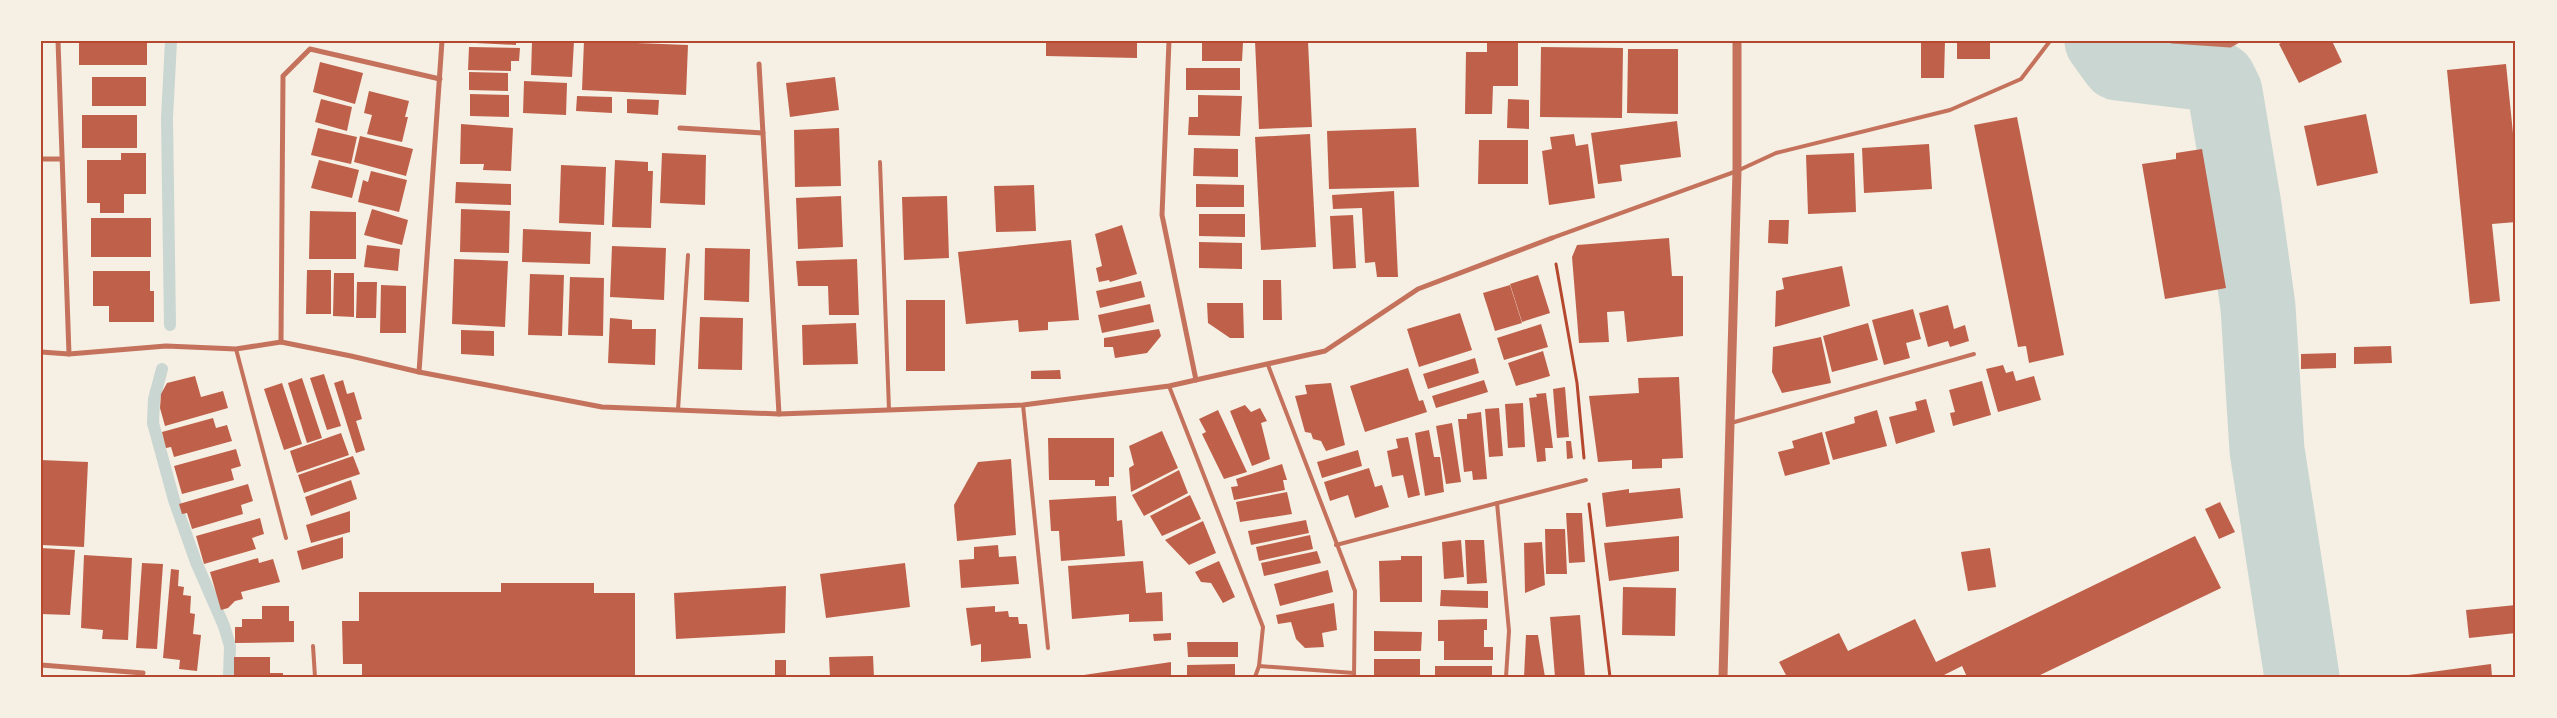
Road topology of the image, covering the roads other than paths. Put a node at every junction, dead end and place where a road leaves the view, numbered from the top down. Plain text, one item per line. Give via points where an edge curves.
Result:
1 (58, 41) edge
2 (442, 41) edge
3 (1169, 41) edge
4 (1737, 41) edge
5 (2050, 41) edge
6 (2172, 41) edge
7 (2237, 41) edge
8 (2200, 42) edge
9 (759, 64) dead end
10 (440, 79) junction
11 (680, 128) dead end
12 (763, 133) junction
13 (41, 159) edge
14 (61, 159) junction
15 (880, 162) dead end
16 (1737, 171) junction
17 (1552, 238) joint
18 (688, 254) dead end
19 (281, 342) junction
20 (236, 349) junction
21 (41, 352) edge
22 (69, 354) junction
23 (1974, 354) dead end
24 (1268, 365) junction
25 (419, 372) junction
26 (1196, 380) junction
27 (1168, 386) junction
28 (1023, 405) junction
29 (678, 410) junction
30 (889, 410) junction
31 (779, 414) junction
32 (1730, 424) junction
33 (1586, 480) road end
34 (1497, 503) junction
35 (286, 538) dead end
36 (1336, 545) junction
37 (313, 646) dead end
38 (1048, 648) dead end
39 (41, 665) edge
40 (1259, 666) junction
41 (143, 673) dead end
42 (1354, 675) edge
43 (314, 677) edge
44 (1255, 677) edge
45 (1506, 677) edge
46 (1723, 677) edge

1 - 14 street
2 - 10 street
3 - 26 street via 1162,215
4 - 16 street
5 - 16 lane via 2020,79 1950,110 1776,153
6 - 8 street
7 - 8 street via 2230,45
9 - 12 street
10 - 19 street via 310,49 283,76
10 - 25 street
11 - 12 street
12 - 31 street
13 - 14 street
14 - 22 street
15 - 30 lane
16 - 17 lane
16 - 32 street
17 - 24 street via 1418,289 1325,351
18 - 29 lane
19 - 20 street
19 - 25 street
20 - 22 street via 166,346
20 - 35 lane
21 - 22 street
23 - 32 lane
24 - 26 street
24 - 36 lane
25 - 29 street via 602,407
26 - 27 street
27 - 28 street
27 - 40 lane via 1263,627
28 - 30 street
28 - 38 lane
29 - 31 street
30 - 31 street
32 - 46 street
33 - 34 lane
34 - 36 lane
34 - 45 lane via 1509,631
36 - 42 lane via 1355,591
37 - 43 lane
39 - 41 street
40 - 42 lane
40 - 44 lane

